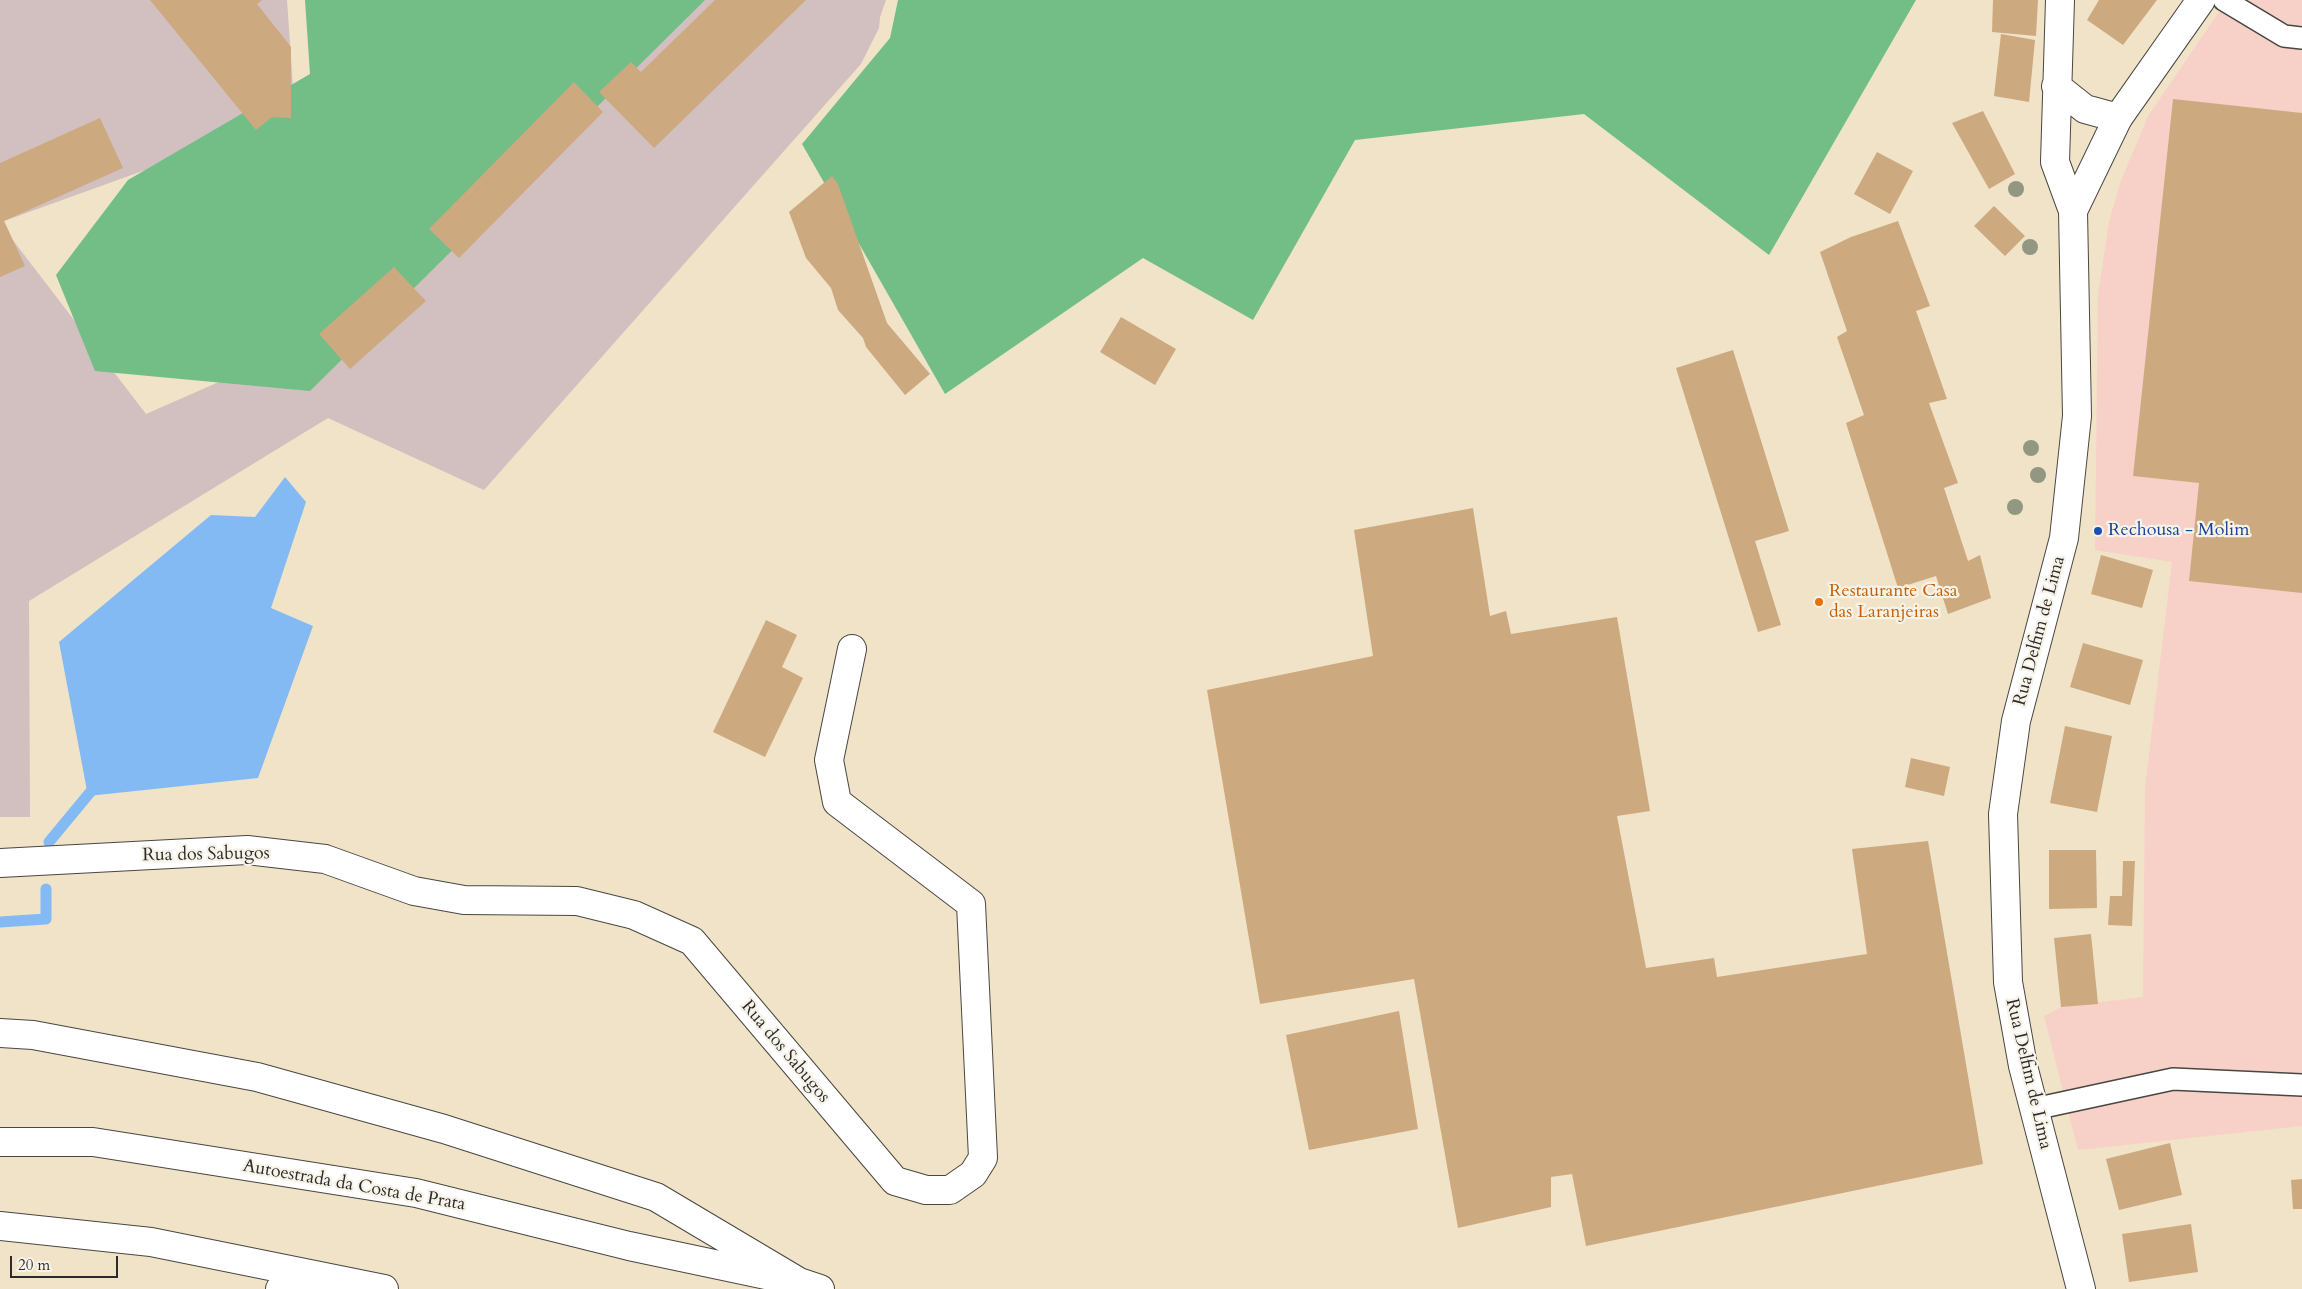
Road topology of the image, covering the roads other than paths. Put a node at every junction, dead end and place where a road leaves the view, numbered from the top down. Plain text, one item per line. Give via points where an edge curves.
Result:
1 (2060, 0) edge
2 (2201, 0) edge
3 (2224, 0) edge
4 (2302, 38) edge
5 (2056, 86) junction
6 (2118, 118) junction
7 (2073, 211) junction
8 (852, 649) dead end
9 (0, 863) edge
10 (0, 1033) edge
11 (2302, 1085) edge
12 (2034, 1109) junction
13 (0, 1142) edge
14 (0, 1226) edge
15 (336, 1278) junction
16 (810, 1285) edge
17 (280, 1289) edge
18 (384, 1289) edge
19 (2081, 1289) edge

1 - 5 main road
2 - 6 main road, Rua Delfim de Lima
3 - 4 lane via 2284,36
5 - 6 main road via 2085,109
5 - 7 main road via 2055,162
6 - 7 main road, Rua Delfim de Lima
7 - 12 main road, Rua Delfim de Lima via 2076,416 2064,538 2016,721 2003,814 2008,982 2022,1066
8 - 9 main road, Rua dos Sabugos via 829,760 837,802 971,904 983,1158 973,1174 950,1190 926,1190 895,1181 692,941 634,915 577,901 464,900 414,891 325,859 247,850
10 - 16 main road via 33,1035 257,1077 444,1129 656,1198
11 - 12 lane via 2172,1079
12 - 19 main road, Rua Delfim de Lima
13 - 16 main road, Autoestrada da Costa de Prata via 93,1142 416,1193 629,1246
14 - 15 main road via 151,1242
15 - 17 main road
15 - 18 main road

